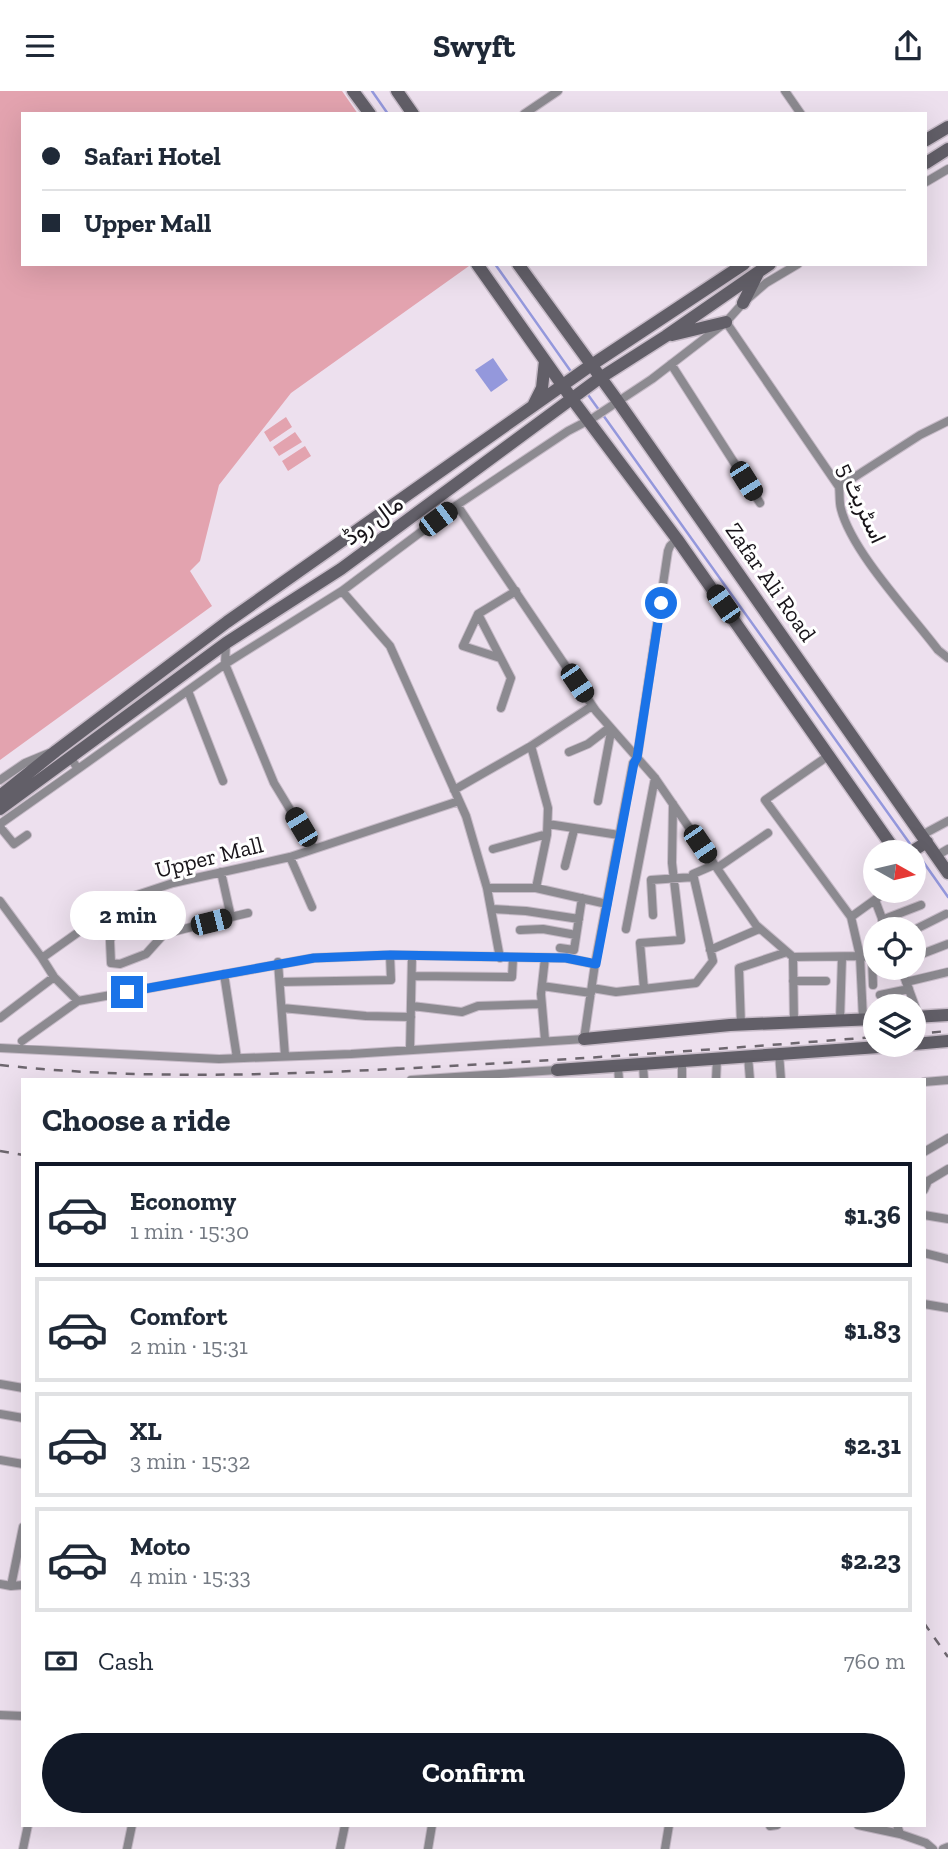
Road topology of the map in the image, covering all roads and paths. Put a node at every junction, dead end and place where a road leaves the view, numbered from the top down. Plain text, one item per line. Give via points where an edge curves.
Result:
1 (353, 91) edge
2 (397, 91) edge
3 (558, 91) edge
4 (785, 91) edge
5 (369, 112) edge
6 (412, 112) edge
7 (527, 112) edge
8 (800, 112) edge
9 (948, 127) edge
10 (927, 139) edge
11 (948, 149) edge
12 (927, 162) edge
13 (948, 169) edge
14 (927, 181) edge
15 (478, 266) edge
16 (519, 266) edge
17 (741, 266) edge
18 (767, 266) edge
19 (795, 266) edge
20 (758, 272) junction
21 (743, 303) junction
22 (726, 322) junction
23 (666, 336) junction
24 (580, 349) junction
25 (610, 353) junction
26 (545, 361) junction
27 (671, 364) junction
28 (589, 367) junction
29 (599, 379) junction
30 (566, 384) junction
31 (575, 396) junction
32 (615, 402) junction
33 (532, 407) junction
34 (591, 419) junction
35 (948, 421) edge
36 (508, 448) junction
37 (520, 463) junction
38 (839, 487) junction
39 (760, 503) dead end
40 (457, 505) junction
41 (677, 539) junction
42 (342, 591) junction
43 (516, 591) junction
44 (478, 614) junction
45 (226, 643) junction
46 (208, 656) junction
47 (500, 658) junction
48 (948, 659) edge
49 (225, 664) junction
50 (188, 691) junction
51 (592, 706) junction
52 (501, 708) dead end
53 (611, 730) junction
54 (531, 746) junction
55 (56, 751) junction
56 (569, 752) dead end
57 (70, 757) junction
58 (828, 757) junction
59 (637, 758) junction
60 (78, 769) junction
61 (655, 778) junction
62 (0, 780) edge
63 (223, 781) dead end
64 (454, 790) junction
65 (459, 801) junction
66 (598, 801) dead end
67 (1, 804) edge
68 (673, 804) junction
69 (948, 821) edge
70 (548, 824) junction
71 (1, 830) edge
72 (574, 830) junction
73 (768, 833) dead end
74 (547, 834) junction
75 (27, 835) dead end
76 (619, 835) junction
77 (887, 840) edge
78 (917, 840) edge
79 (925, 840) edge
80 (314, 849) junction
81 (493, 849) dead end
82 (942, 853) edge
83 (290, 857) junction
84 (565, 866) dead end
85 (715, 866) junction
86 (221, 872) junction
87 (948, 873) edge
88 (694, 877) junction
89 (675, 878) junction
90 (487, 888) junction
91 (536, 888) junction
92 (582, 898) junction
93 (124, 899) junction
94 (0, 901) edge
95 (870, 903) edge
96 (607, 904) junction
97 (922, 905) dead end
98 (312, 907) dead end
99 (492, 909) junction
100 (248, 913) dead end
101 (946, 914) dead end
102 (653, 915) dead end
103 (231, 917) junction
104 (850, 917) junction
105 (890, 917) edge
106 (579, 919) junction
107 (926, 924) edge
108 (626, 929) dead end
109 (759, 929) junction
110 (520, 930) dead end
111 (576, 935) junction
112 (948, 944) edge
113 (560, 948) dead end
114 (710, 950) junction
115 (926, 952) edge
116 (790, 954) junction
117 (390, 955) junction
118 (412, 956) junction
119 (860, 956) junction
120 (863, 956) edge
121 (842, 957) junction
122 (42, 958) junction
123 (500, 958) junction
124 (545, 958) junction
125 (513, 959) junction
126 (278, 962) junction
127 (596, 964) junction
128 (948, 972) edge
129 (224, 974) junction
130 (412, 976) junction
131 (54, 977) junction
132 (873, 980) edge
133 (906, 980) edge
134 (793, 981) junction
135 (826, 981) dead end
136 (280, 982) junction
137 (873, 985) dead end
138 (542, 986) junction
139 (908, 986) junction
140 (644, 989) junction
141 (591, 991) junction
142 (865, 994) edge
143 (883, 994) edge
144 (910, 994) edge
145 (78, 1001) junction
146 (541, 1004) junction
147 (412, 1006) junction
148 (282, 1008) junction
149 (948, 1016) edge
150 (0, 1017) edge
151 (411, 1017) junction
152 (926, 1017) edge
153 (863, 1019) edge
154 (840, 1020) junction
155 (794, 1023) junction
156 (741, 1025) junction
157 (584, 1039) junction
158 (545, 1040) junction
159 (22, 1041) dead end
160 (948, 1041) edge
161 (926, 1043) edge
162 (0, 1048) edge
163 (863, 1048) edge
164 (410, 1050) junction
165 (779, 1053) junction
166 (285, 1056) junction
167 (748, 1056) junction
168 (237, 1058) junction
169 (717, 1059) junction
170 (682, 1062) junction
171 (643, 1065) junction
172 (563, 1073) edge
173 (583, 1073) edge
174 (619, 1073) edge
175 (454, 1078) edge
176 (644, 1078) edge
177 (682, 1078) edge
178 (716, 1078) edge
179 (750, 1078) edge
180 (780, 1078) edge
181 (948, 1080) edge
182 (926, 1082) edge
183 (948, 1138) edge
184 (926, 1151) edge
185 (948, 1169) edge
186 (926, 1186) edge
187 (926, 1215) edge
188 (948, 1219) edge
189 (926, 1254) edge
190 (948, 1259) edge
191 (926, 1304) edge
192 (948, 1308) edge
193 (0, 1384) edge
194 (21, 1386) edge
195 (0, 1414) edge
196 (21, 1418) edge
197 (0, 1460) edge
198 (21, 1464) edge
199 (21, 1537) edge
200 (0, 1584) edge
201 (21, 1585) edge
202 (11, 1586) junction
203 (0, 1715) edge
204 (21, 1716) edge
205 (28, 1827) edge
206 (132, 1827) edge
207 (345, 1827) edge
208 (432, 1827) edge
209 (669, 1827) edge
210 (874, 1827) edge
211 (898, 1830) edge
212 (948, 1847) edge
213 (23, 1849) edge
214 (127, 1849) edge
215 (340, 1849) edge
216 (428, 1849) edge
217 (665, 1849) edge
218 (933, 1849) edge
219 (943, 1849) edge

1 - 5 street
2 - 6 street
3 - 7 street
4 - 8 street
9 - 10 street
11 - 12 street
13 - 14 street
15 - 26 street
16 - 24 street, Zafar Ali Road
17 - 25 street, مال روڈ
18 - 20 street, مال روڈ
19 - 21 street
20 - 21 street
20 - 23 street, مال روڈ
21 - 22 street
22 - 23 street
22 - 27 street
22 - 38 street, اسٹریٹ 5
23 - 29 street, مال روڈ
24 - 25 street
24 - 28 street, Zafar Ali Road
25 - 28 street, مال روڈ
26 - 30 street
26 - 33 street via 542,388
27 - 32 street
27 - 39 street
28 - 29 street, Zafar Ali Road
28 - 30 street, مال روڈ
29 - 31 street, مال روڈ
29 - 32 street, Zafar Ali Road
30 - 31 street
30 - 33 street, مال روڈ
31 - 34 street
31 - 36 street, مال روڈ
32 - 34 street
32 - 78 street, Zafar Ali Road
33 - 55 street, مال روڈ via 227,622
34 - 37 street
34 - 41 street
35 - 38 street
36 - 37 street
36 - 45 street, مال روڈ via 341,569
37 - 40 street
38 - 48 street, اسٹریٹ 5 via 840,506 862,553
40 - 42 street
40 - 43 street
41 - 58 street
41 - 59 street via 668,551
42 - 49 street
42 - 64 street via 390,646
43 - 44 street
43 - 51 street
44 - 47 street
44 - 47 street via 463,646
45 - 46 street, مال روڈ
45 - 49 street
46 - 49 street
46 - 57 street, مال روڈ
47 - 52 street via 511,677
49 - 50 street
49 - 80 street via 274,783
50 - 60 street
50 - 63 street
51 - 53 street
51 - 54 street
53 - 56 street
53 - 59 street
53 - 66 street
54 - 64 street
54 - 70 street
55 - 62 street via 37,756
55 - 67 street, مال روڈ
57 - 60 street
57 - 67 street, مال روڈ
58 - 77 street
58 - 104 street via 765,800
59 - 61 street
59 - 76 street
60 - 71 street
61 - 68 street
61 - 108 street
64 - 65 street
65 - 80 street, Upper Mall
65 - 90 street
68 - 85 street
68 - 89 street
69 - 79 street
70 - 72 street
70 - 74 street
71 - 75 street via 14,844
72 - 76 street
72 - 84 street
73 - 85 street
74 - 81 street
74 - 91 street
76 - 96 street
80 - 83 street, Upper Mall
82 - 87 street, Zafar Ali Road
83 - 86 street, Upper Mall
83 - 98 street
85 - 88 street
85 - 109 street
86 - 93 street, Upper Mall
86 - 103 street
88 - 89 street
88 - 114 street
89 - 102 street via 651,880
89 - 140 street via 681,940 639,943
90 - 91 street
90 - 99 street
91 - 92 street
92 - 96 street
92 - 106 street
93 - 103 street via 110,941 114,964 146,954 164,934
93 - 122 street, Upper Mall
94 - 122 street
95 - 104 street
96 - 127 street
97 - 105 street
99 - 106 street
99 - 123 street
100 - 103 street
101 - 107 street
104 - 119 street
106 - 111 street
109 - 114 street
109 - 116 street
110 - 111 street
111 - 113 street via 574,950
112 - 115 street
114 - 140 street via 713,961 696,983
116 - 121 street
116 - 134 street
116 - 156 street via 739,968
117 - 118 street
117 - 126 street
117 - 136 street via 391,980
118 - 123 street
118 - 130 street
119 - 120 street
119 - 121 street
119 - 142 street
121 - 154 street
122 - 131 street
123 - 125 street
124 - 125 street
124 - 127 street
124 - 138 street
125 - 130 street via 512,977
126 - 129 street
126 - 136 street
127 - 141 street
128 - 139 street
129 - 145 street
129 - 168 street
130 - 147 street
131 - 145 street
131 - 150 street
132 - 137 street
133 - 139 street
134 - 135 street
134 - 155 street
136 - 148 street
138 - 141 street
138 - 146 street
139 - 143 street
139 - 144 street
140 - 141 street
141 - 157 street
145 - 159 street
146 - 147 street via 478,1006 462,1012
146 - 158 street
147 - 151 street
148 - 151 street
148 - 166 street
149 - 152 street
151 - 164 street
153 - 154 street
154 - 155 street
155 - 156 street
156 - 157 street
157 - 158 street
158 - 164 street
160 - 161 street
162 - 168 street
163 - 165 street
164 - 166 street
165 - 167 street
165 - 180 street
166 - 168 street
167 - 169 street
167 - 179 street
169 - 170 street
169 - 178 street
170 - 171 street
170 - 177 street
171 - 174 street
171 - 176 street
172 - 173 street
172 - 175 street
173 - 174 street
181 - 182 street
183 - 184 street
185 - 186 street
187 - 188 street
189 - 190 street
191 - 192 street
193 - 194 street
195 - 196 street
197 - 198 street
199 - 202 street
200 - 202 street
201 - 202 street
203 - 204 street
205 - 213 street
206 - 214 street
207 - 215 street
208 - 216 street
209 - 217 street
210 - 211 street
211 - 218 street
212 - 219 street

